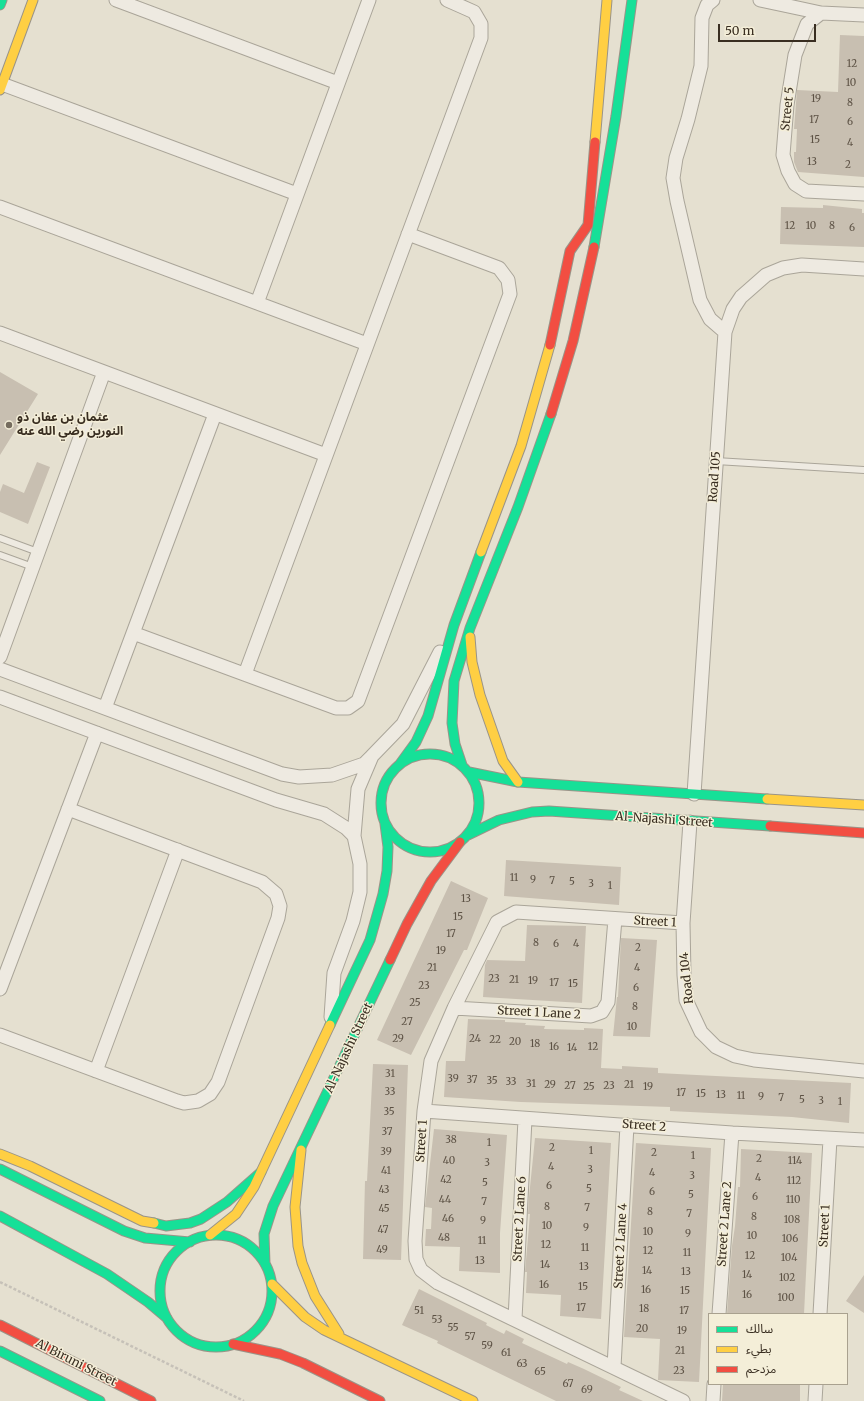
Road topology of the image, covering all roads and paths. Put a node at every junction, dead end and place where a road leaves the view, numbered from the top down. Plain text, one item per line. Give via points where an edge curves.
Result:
1 (2, 0) edge
2 (33, 0) edge
3 (116, 0) edge
4 (369, 0) edge
5 (447, 0) edge
6 (607, 0) edge
7 (632, 0) edge
8 (713, 0) edge
9 (760, 0) edge
10 (0, 5) edge
11 (821, 13) junction
12 (864, 15) edge
13 (338, 83) junction
14 (1, 87) edge
15 (297, 194) junction
16 (864, 194) edge
17 (0, 207) edge
18 (408, 234) junction
19 (864, 269) edge
20 (257, 303) junction
21 (725, 332) junction
22 (0, 333) edge
23 (367, 344) junction
24 (104, 372) junction
25 (215, 414) junction
26 (326, 455) junction
27 (716, 461) junction
28 (864, 470) edge
29 (0, 538) edge
30 (38, 552) junction
31 (0, 554) edge
32 (33, 567) junction
33 (454, 625) junction
34 (470, 628) junction
35 (133, 633) junction
36 (0, 657) edge
37 (0, 669) edge
38 (245, 674) junction
39 (0, 697) edge
40 (105, 708) junction
41 (96, 733) junction
42 (372, 756) junction
43 (400, 764) junction
44 (462, 764) junction
45 (469, 772) junction
46 (518, 782) junction
47 (694, 794) junction
48 (864, 805) edge
49 (68, 809) junction
50 (690, 822) junction
51 (385, 824) junction
52 (864, 833) edge
53 (468, 835) junction
54 (354, 836) junction
55 (460, 842) junction
56 (178, 850) junction
57 (615, 919) junction
58 (683, 923) junction
59 (0, 989) edge
60 (454, 1008) junction
61 (330, 1025) junction
62 (0, 1035) edge
63 (96, 1071) junction
64 (864, 1071) edge
65 (424, 1111) junction
66 (525, 1119) junction
67 (627, 1124) junction
68 (732, 1133) junction
69 (830, 1139) junction
70 (864, 1140) edge
71 (301, 1150) junction
72 (0, 1154) edge
73 (0, 1169) edge
74 (261, 1172) junction
75 (0, 1216) edge
76 (210, 1236) junction
77 (190, 1242) junction
78 (265, 1264) junction
79 (0, 1282) edge
80 (272, 1284) junction
81 (719, 1313) edge
82 (820, 1313) edge
83 (167, 1318) junction
84 (515, 1319) junction
85 (0, 1325) edge
86 (344, 1340) junction
87 (233, 1344) junction
88 (48, 1350) junction
89 (0, 1351) edge
90 (78, 1365) junction
91 (614, 1367) junction
92 (35, 1369) junction
93 (65, 1384) junction
94 (714, 1385) edge
95 (816, 1385) edge
96 (100, 1401) edge
97 (151, 1401) edge
98 (244, 1401) edge
99 (380, 1401) edge
100 (473, 1401) edge
101 (683, 1401) edge
102 (713, 1401) edge
103 (815, 1401) edge

1 - 10 main road
2 - 14 main road
3 - 13 street
4 - 13 street
5 - 18 street via 474,12 479,18 482,31
6 - 33 main road via 588,225 570,251 553,334 521,446
7 - 34 main road via 599,220 573,341 551,415 523,494
8 - 21 street via 707,5 702,18 701,66 673,178 676,201 700,300 710,319
9 - 11 street
11 - 12 street
11 - 16 street, Street 5 via 807,24 795,55 783,155 795,184 806,191
13 - 15 street
14 - 15 street
15 - 20 street
17 - 20 street
18 - 23 street
18 - 38 street via 499,268 508,280 510,294 500,323 358,701 348,708 336,708
19 - 21 street, Road 105 via 802,264 766,275 741,298 733,310
20 - 23 street
21 - 27 street, Road 105
22 - 24 street
23 - 26 street
24 - 25 street
24 - 30 street
25 - 26 street
25 - 35 street
26 - 38 street
27 - 28 lane
27 - 47 street, Road 105
29 - 30 lane
30 - 32 street
31 - 32 lane
32 - 36 street
33 - 42 street via 403,724
33 - 43 main road via 423,729
34 - 44 main road via 454,681 452,702 455,744
34 - 46 main road via 472,662 480,695 503,761
35 - 38 street
35 - 40 street
37 - 40 street
39 - 41 street
40 - 42 street via 282,774 299,777 332,775 364,764
41 - 49 street
41 - 54 street via 276,800 324,814
42 - 54 street via 358,789
43 - 44 main road via 409,758 431,754
43 - 51 main road via 392,772 382,792
44 - 45 main road
45 - 46 main road
45 - 53 main road via 479,792 480,803 478,815
46 - 47 main road
47 - 48 main road via 839,807
49 - 56 street
49 - 59 street
50 - 52 main road, Al-Najashi Street via 838,828
50 - 53 main road, Al-Najashi Street via 548,811 510,817
50 - 58 street, Road 104
51 - 55 main road via 399,841 418,851 440,851
51 - 61 main road via 388,847 387,871 377,917 370,940
53 - 55 main road
54 - 61 street via 360,864 360,892 353,921 334,973
55 - 71 main road, Al-Najashi Street via 418,902
56 - 63 street
56 - 63 street via 262,882 276,894 280,906 278,918 218,1082 204,1098 184,1103
57 - 58 street, Street 1
57 - 60 street, Street 1 via 516,912 505,917 497,922
57 - 60 street, Street 1 Lane 2 via 608,1002 602,1012 591,1016
58 - 64 street, Road 104 via 686,1000 701,1032 716,1046 735,1056 754,1060
60 - 65 street, Street 1 via 431,1061
61 - 74 main road
62 - 63 street
65 - 66 street, Street 2
65 - 84 street, Street 1 via 416,1259 421,1270 438,1283
66 - 67 street, Street 2
66 - 84 street, Street 2 Lane 6
67 - 68 street, Street 2
67 - 91 street, Street 2 Lane 4
68 - 69 street, Street 2
68 - 81 street, Street 2 Lane 2
69 - 70 street, Street 2
69 - 82 street, Street 1
71 - 78 main road, Al-Najashi Street via 268,1220 264,1234
71 - 86 main road via 295,1207 302,1263 318,1301
72 - 74 main road via 142,1221 166,1226 190,1223 201,1218 227,1202
73 - 77 main road via 124,1231 145,1238
74 - 76 main road via 236,1214
75 - 83 main road via 112,1278
76 - 77 main road
76 - 78 main road via 221,1235 242,1241 251,1247
77 - 83 main road via 173,1256 162,1275 161,1297
78 - 80 main road
79 - 98 path
80 - 86 main road via 305,1316
80 - 87 main road via 270,1306 263,1321 252,1333
83 - 87 main road via 190,1340 211,1346
84 - 91 street, Street 1
85 - 88 main road, Al Biruni Street
86 - 100 main road
87 - 99 main road via 263,1349 303,1363
88 - 90 main road, Al Biruni Street
88 - 92 main road via 51,1363 47,1367
89 - 92 main road, Al Biruni Street
90 - 93 main road via 68,1367 64,1371
90 - 97 main road, Al Biruni Street
91 - 101 street, Street 1
92 - 93 main road, Al Biruni Street
93 - 96 main road, Al Biruni Street
94 - 102 street
95 - 103 street

